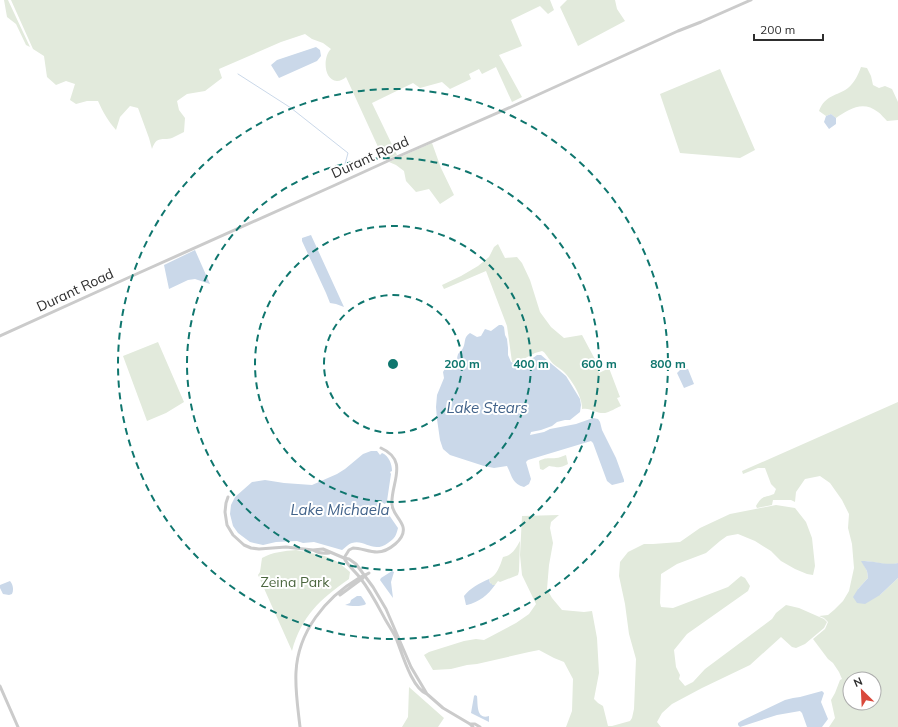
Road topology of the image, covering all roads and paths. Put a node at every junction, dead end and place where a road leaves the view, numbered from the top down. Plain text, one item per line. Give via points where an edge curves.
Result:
1 (751, 0) edge
2 (0, 336) edge
3 (381, 448) dead end
4 (228, 497) dead end
5 (344, 558) junction
6 (370, 573) dead end
7 (365, 575) junction
8 (361, 578) junction
9 (0, 686) edge
10 (427, 694) junction
11 (470, 724) junction
12 (18, 727) edge
13 (300, 727) edge
14 (473, 727) edge
15 (480, 727) edge

1 - 2 street, Durant Road
3 - 5 street via 388,451 397,465 392,504 403,526 403,535 397,543 384,551 353,548
4 - 5 street via 225,516 229,530 241,543 250,548 323,549
5 - 7 street via 352,560
5 - 8 street
6 - 7 street
7 - 8 street
7 - 10 street via 387,611 413,671
8 - 10 street via 392,630 413,679
8 - 13 street via 318,614 304,637 298,654 296,675
9 - 12 street
10 - 11 street via 443,708
11 - 14 street
11 - 15 street

